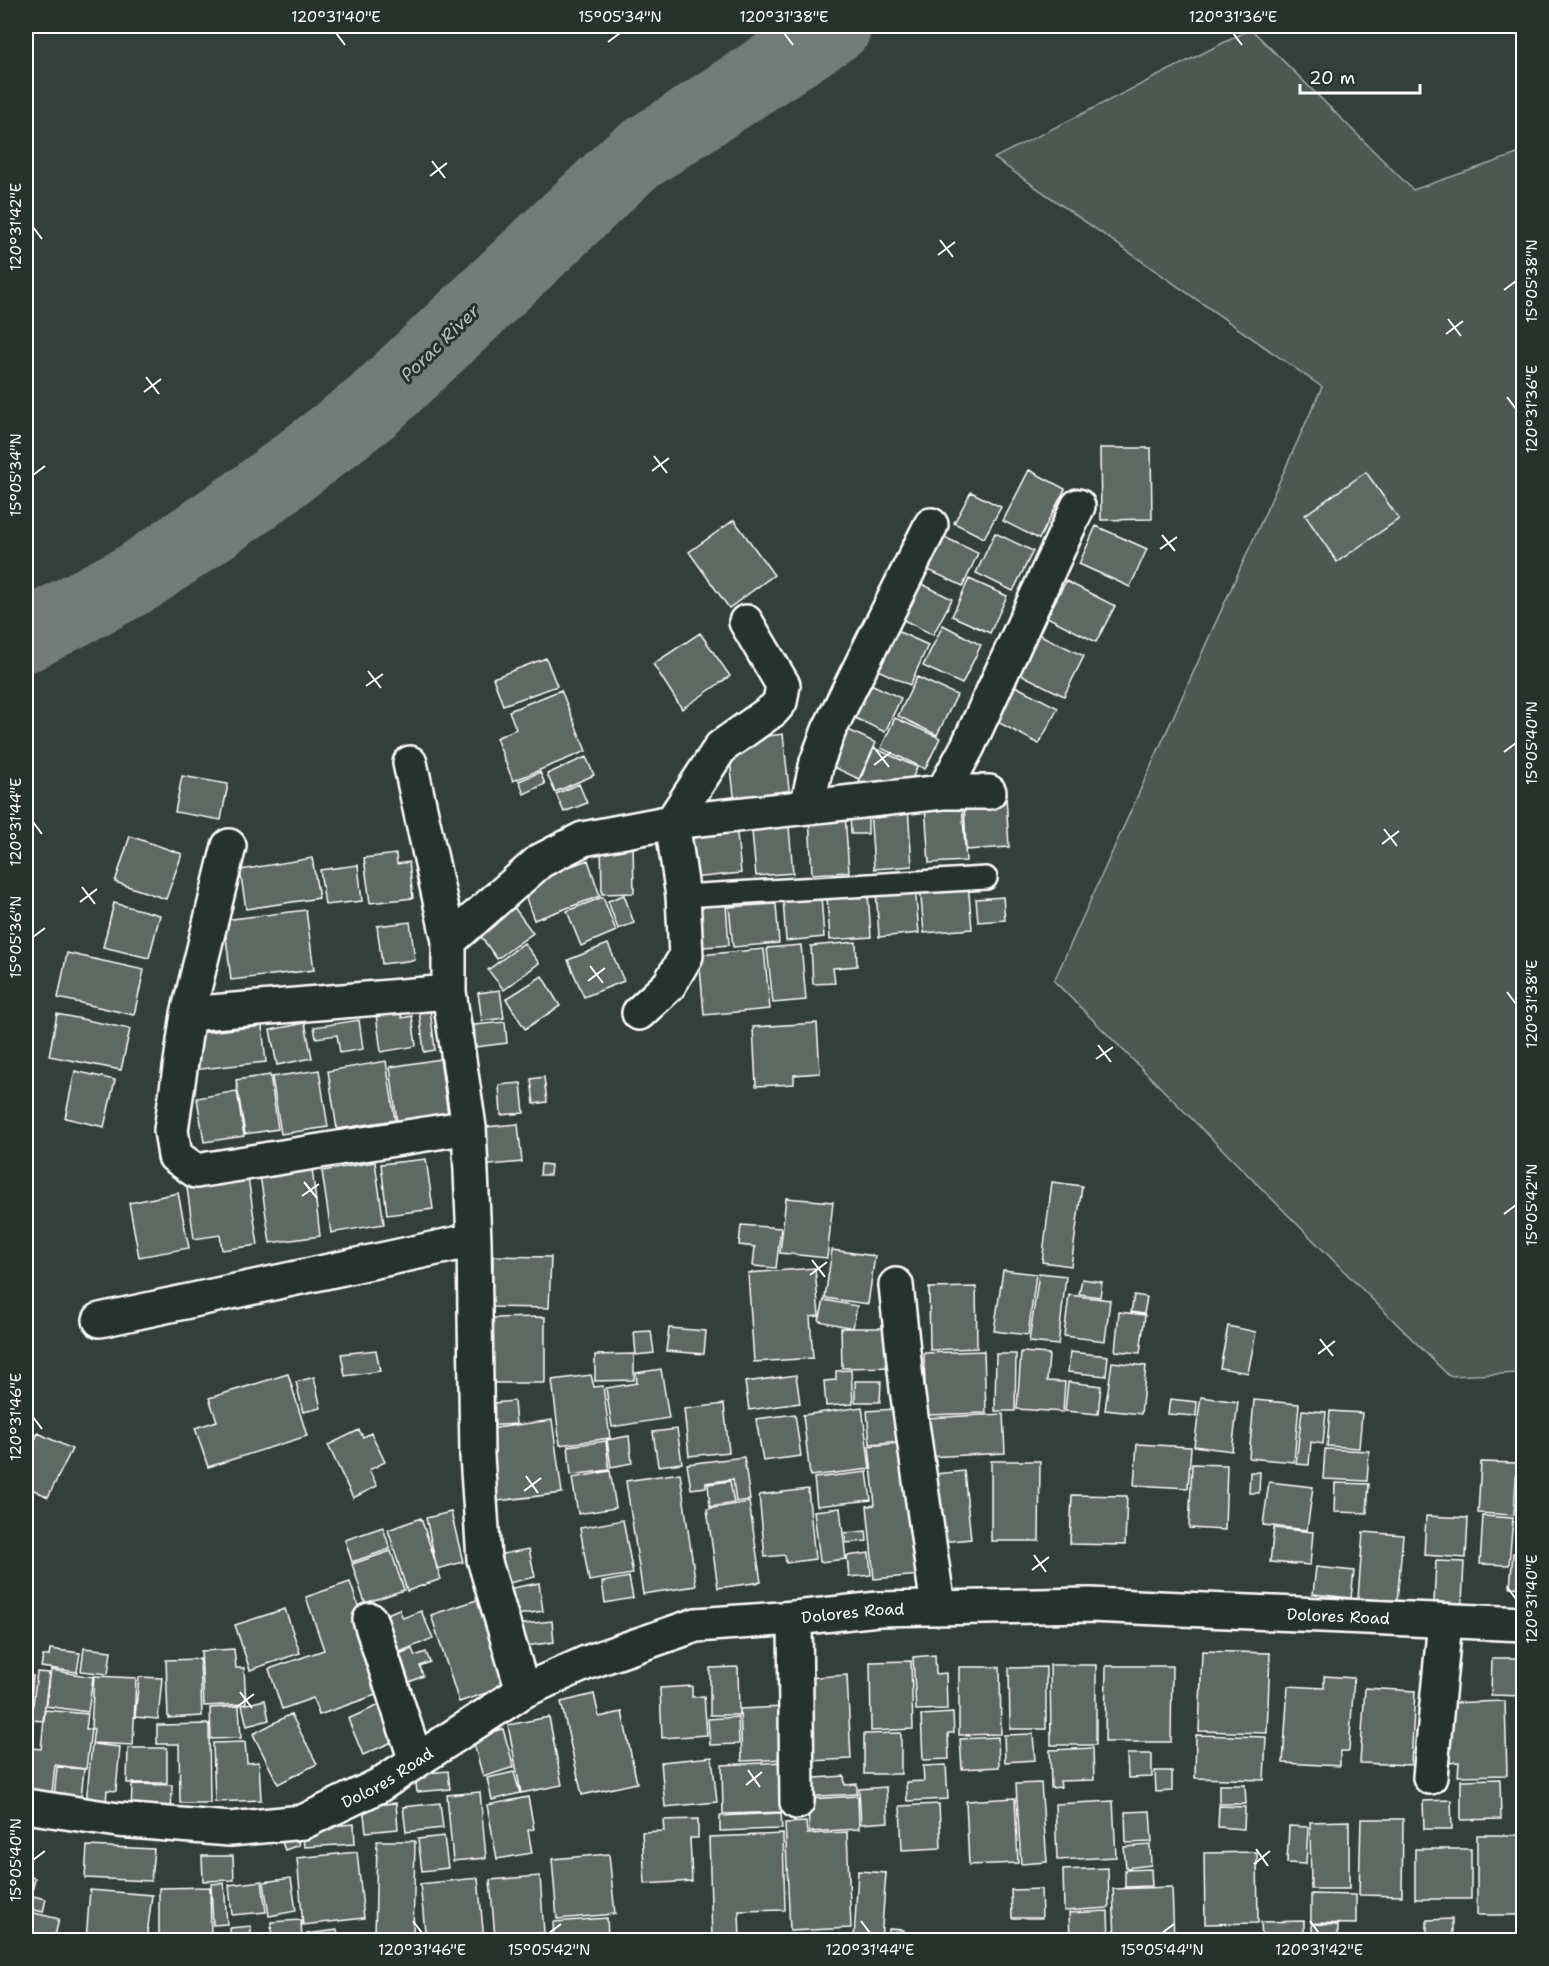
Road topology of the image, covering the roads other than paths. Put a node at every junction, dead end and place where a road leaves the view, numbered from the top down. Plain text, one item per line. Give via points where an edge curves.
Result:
1 (1078, 506) dead end
2 (931, 525) dead end
3 (746, 622) dead end
4 (410, 763) dead end
5 (943, 792) junction
6 (989, 792) dead end
7 (807, 807) junction
8 (672, 822) junction
9 (229, 846) dead end
10 (986, 878) dead end
11 (683, 896) junction
12 (449, 941) junction
13 (449, 992) junction
14 (639, 1013) dead end
15 (188, 1014) junction
16 (469, 1127) junction
17 (474, 1240) junction
18 (896, 1285) dead end
19 (100, 1320) dead end
20 (938, 1607) junction
21 (795, 1618) junction
22 (370, 1620) dead end
23 (1445, 1621) junction
24 (1524, 1624) edge
25 (523, 1691) junction
26 (417, 1761) junction
27 (1430, 1777) dead end
28 (797, 1802) dead end
29 (26, 1806) edge

1 - 5 street
2 - 7 street via 829,730
3 - 8 street via 783,685 780,702 721,747
4 - 12 street
5 - 6 street
5 - 7 street
7 - 8 street
8 - 11 street
8 - 12 street via 583,839 540,861
9 - 15 street
10 - 11 lane
11 - 14 street via 686,956 669,986
12 - 13 street
13 - 15 street
13 - 16 street
15 - 16 street via 171,1130 175,1156 196,1171
16 - 17 street
17 - 19 street
17 - 25 street via 477,1456 484,1559
18 - 20 street
20 - 21 street, Dolores Road
20 - 23 street, Dolores Road via 1090,1605
21 - 25 street, Dolores Road via 696,1625 586,1663
21 - 28 street
22 - 26 street
23 - 24 street, Dolores Road
23 - 27 street
25 - 26 street, Dolores Road
26 - 29 street, Dolores Road via 378,1786 303,1822 230,1829 118,1820

